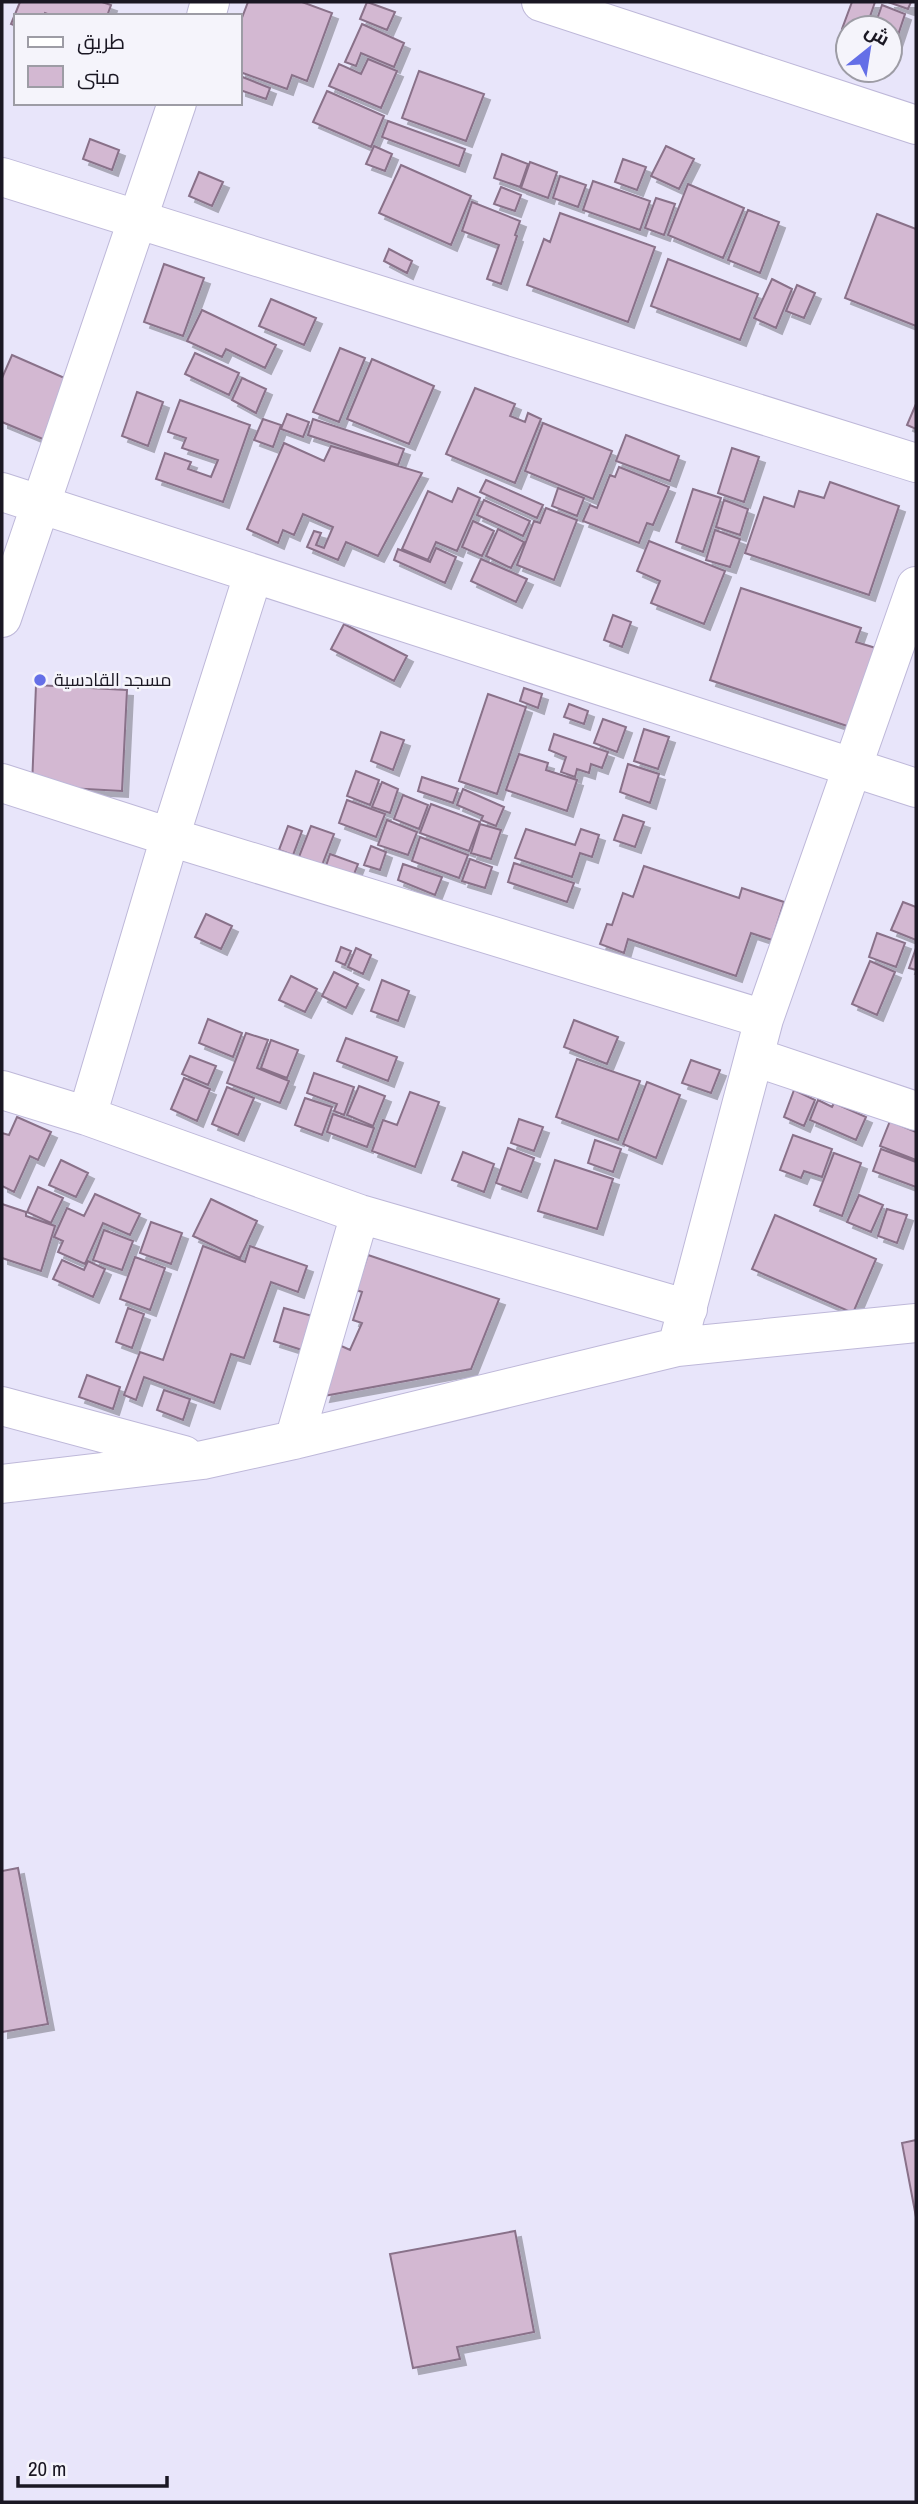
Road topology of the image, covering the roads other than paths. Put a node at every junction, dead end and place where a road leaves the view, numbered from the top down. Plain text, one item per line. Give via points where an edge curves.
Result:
1 (541, 2) edge
2 (176, 105) edge
3 (916, 125) edge
4 (2, 177) edge
5 (138, 222) junction
6 (916, 463) edge
7 (2, 492) edge
8 (40, 504) junction
9 (253, 575) junction
10 (916, 586) edge
11 (2, 618) edge
12 (853, 767) junction
13 (2, 783) edge
14 (916, 788) edge
15 (170, 837) junction
16 (764, 1019) junction
17 (755, 1057) junction
18 (2, 1090) edge
19 (916, 1111) edge
20 (87, 1116) junction
21 (360, 1214) junction
22 (688, 1308) junction
23 (916, 1323) edge
24 (677, 1347) junction
25 (2, 1406) edge
26 (294, 1440) junction
27 (203, 1460) junction
28 (2, 1484) edge

1 - 3 street
2 - 5 street
4 - 5 street
5 - 6 street
5 - 8 street
7 - 8 street
8 - 9 street
8 - 11 street
9 - 12 street
9 - 15 street
10 - 12 street
12 - 14 street
12 - 16 street
13 - 15 street
15 - 16 street
15 - 20 street
16 - 17 street
17 - 19 street
17 - 22 street
18 - 20 street
20 - 21 street
21 - 22 street
21 - 26 street
22 - 24 street
23 - 24 street
24 - 26 street
25 - 27 street
26 - 27 street
27 - 28 street

